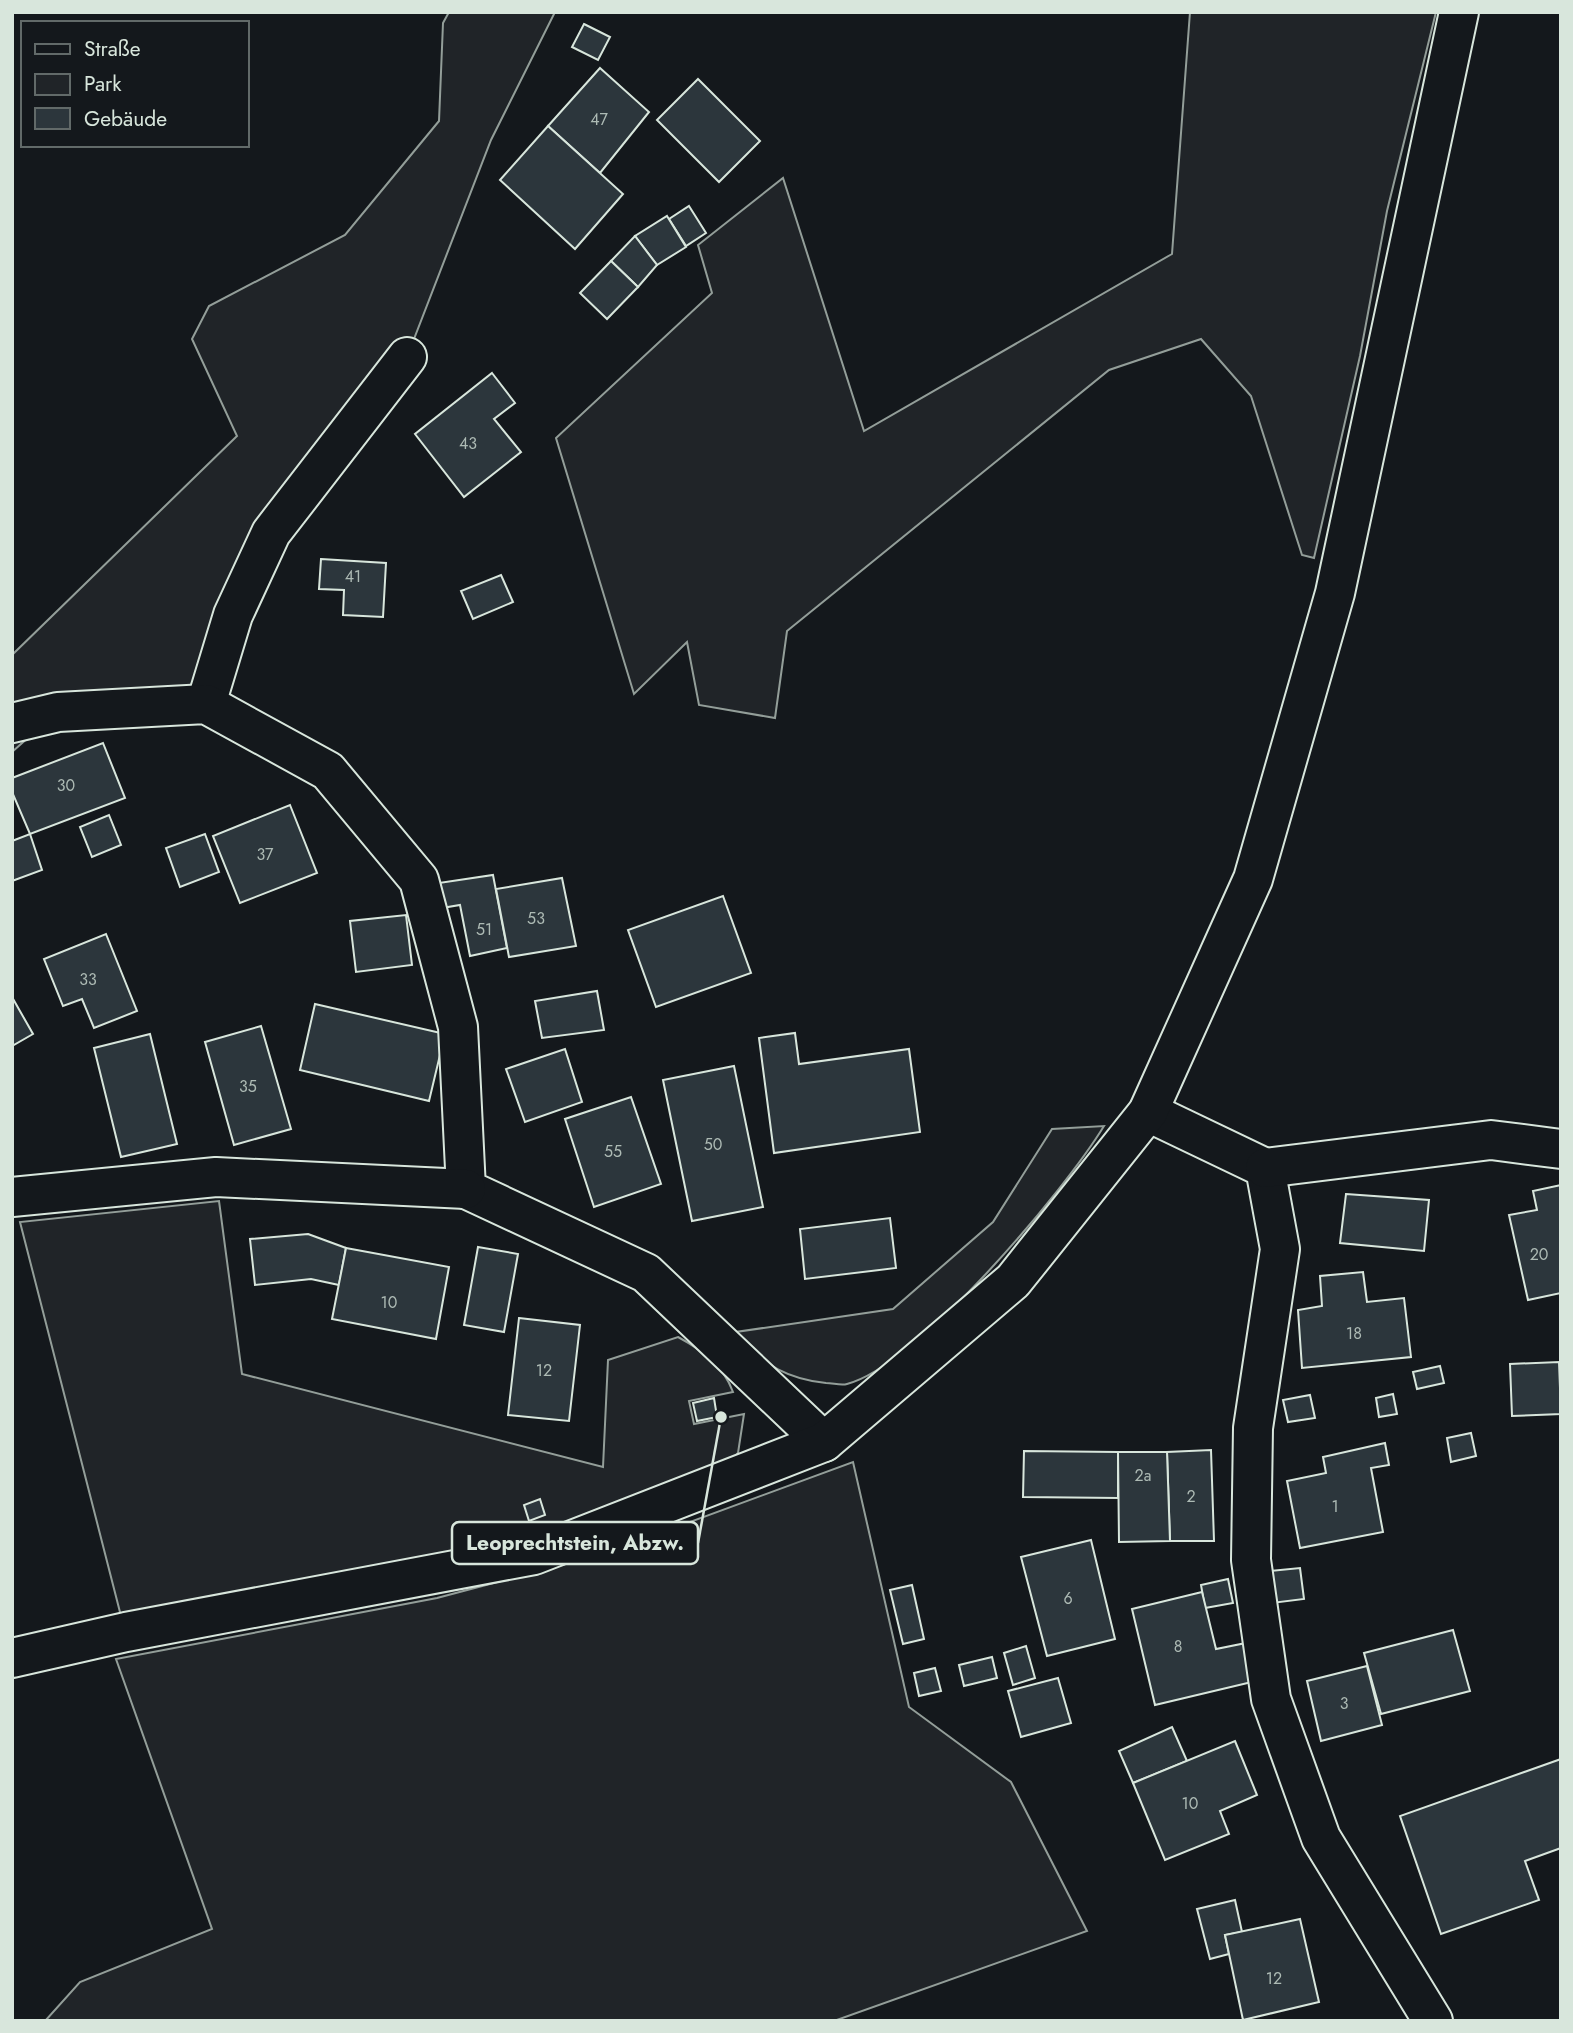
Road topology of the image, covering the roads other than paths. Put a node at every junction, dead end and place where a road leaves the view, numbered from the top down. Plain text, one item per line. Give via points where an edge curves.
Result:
1 (1459, 12) edge
2 (407, 357) dead end
3 (206, 704) junction
4 (12, 723) edge
5 (1148, 1112) junction
6 (1561, 1149) edge
7 (1265, 1168) junction
8 (466, 1189) junction
9 (12, 1197) edge
10 (824, 1442) junction
11 (12, 1658) edge
12 (1433, 2021) edge

1 - 5 street via 1335,593 1253,879
2 - 3 street via 271,533 233,615
3 - 4 street via 58,712
3 - 8 street via 328,771 419,880 458,1027
5 - 7 street
5 - 10 street via 1013,1281
6 - 7 street via 1491,1140
7 - 12 street via 1280,1249 1253,1428 1251,1560 1271,1699 1321,1838
8 - 9 street via 216,1177
8 - 10 street via 646,1273
10 - 11 street via 534,1555

